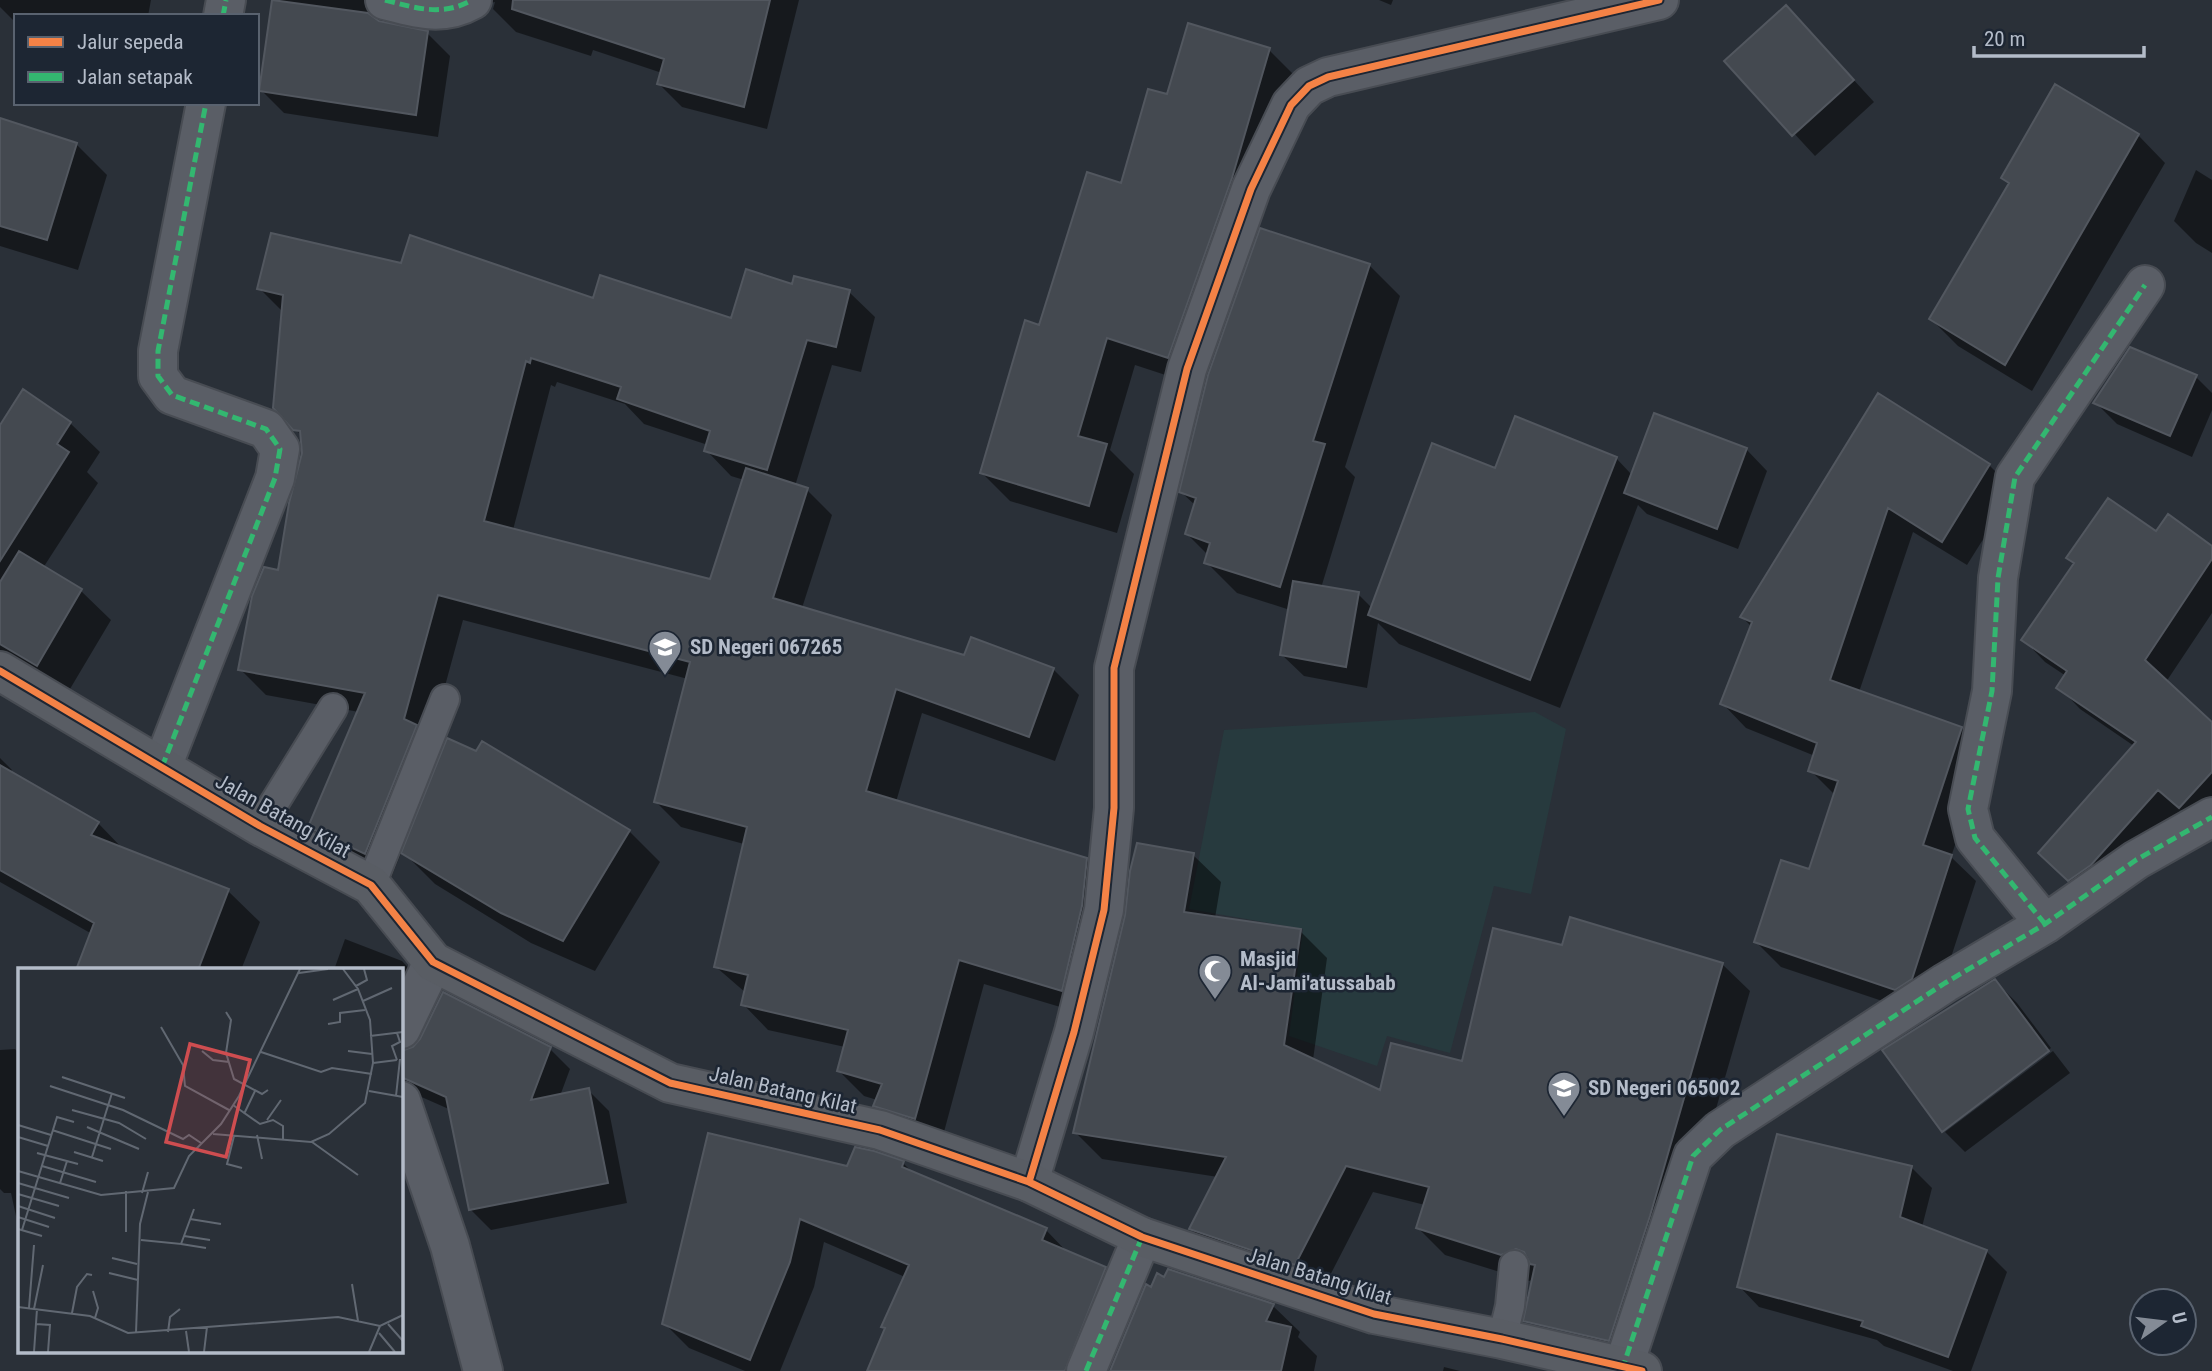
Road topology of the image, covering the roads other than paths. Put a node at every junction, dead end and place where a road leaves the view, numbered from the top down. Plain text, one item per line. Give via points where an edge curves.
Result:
1 (385, 0) edge
2 (472, 0) edge
3 (1659, 0) edge
4 (206, 105) edge
5 (2145, 285) dead end
6 (0, 671) edge
7 (444, 699) dead end
8 (333, 708) dead end
9 (162, 767) junction
10 (2212, 817) edge
11 (260, 826) junction
12 (371, 885) junction
13 (2045, 924) junction
14 (433, 962) junction
15 (402, 1027) edge
16 (402, 1104) edge
17 (1029, 1182) junction
18 (1142, 1237) junction
19 (1514, 1265) dead end
20 (1502, 1339) junction
21 (1629, 1370) edge
22 (483, 1371) edge
23 (1086, 1371) edge

1 - 2 street via 429,11 458,8
3 - 17 street via 1328,77 1309,86 1291,105 1251,189 1183,383 1114,668 1114,808 1104,909 1074,1032
4 - 9 street via 158,351 158,376 172,396 266,429 280,449 275,478
5 - 13 street via 2015,477 1998,578 1992,691 1974,768 1969,823 1975,838
6 - 9 street, Jalan Batang Kilat
7 - 12 lane
8 - 11 lane
9 - 11 street, Jalan Batang Kilat
10 - 13 street via 2136,860
11 - 12 street, Jalan Batang Kilat
12 - 14 street, Jalan Batang Kilat
13 - 21 street via 1945,983 1720,1130 1693,1156
14 - 15 street
14 - 17 street, Jalan Batang Kilat via 670,1083 880,1130
16 - 22 street via 450,1246
17 - 18 street, Jalan Batang Kilat
18 - 20 street, Jalan Batang Kilat via 1374,1314
18 - 23 street
19 - 20 lane
20 - 21 street, Jalan Batang Kilat

